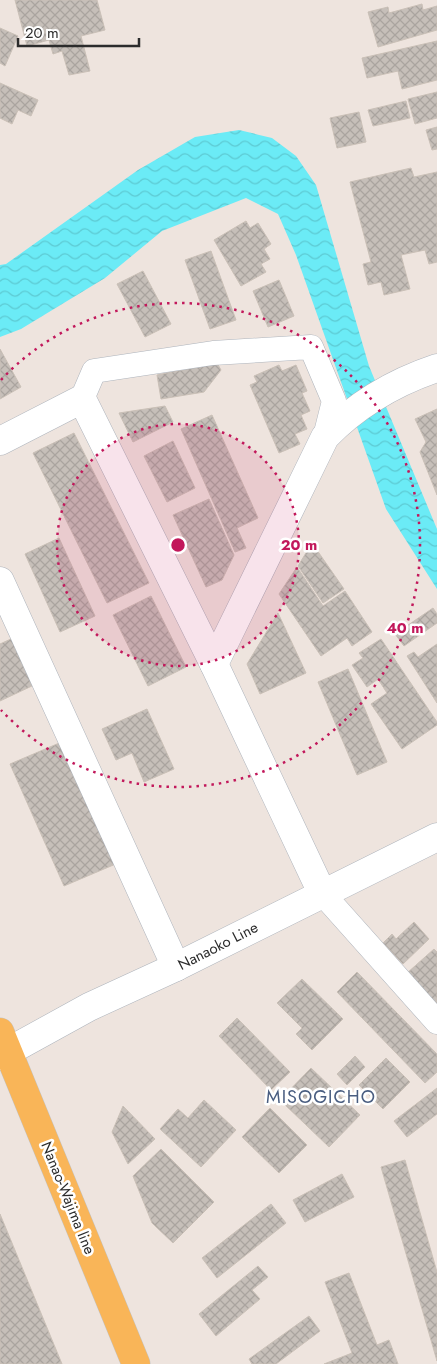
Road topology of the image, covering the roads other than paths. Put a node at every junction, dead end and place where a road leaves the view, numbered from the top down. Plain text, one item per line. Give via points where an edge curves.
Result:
1 (437, 368) edge
2 (82, 400) junction
3 (325, 437) junction
4 (0, 441) edge
5 (0, 581) edge
6 (214, 664) junction
7 (437, 837) edge
8 (322, 893) junction
9 (176, 967) junction
10 (437, 1022) edge
11 (3, 1047) edge
12 (136, 1364) edge

1 - 3 street via 405,378 344,418
2 - 3 lane via 94,371 213,353 311,348 334,401
2 - 4 street
2 - 6 street
3 - 6 street
5 - 9 street
6 - 8 street
7 - 8 street, Nanaoko Line
8 - 9 street, Nanaoko Line
8 - 10 lane
9 - 11 street, Nanaoko Line
11 - 12 main road, Nanao-Wajima line

